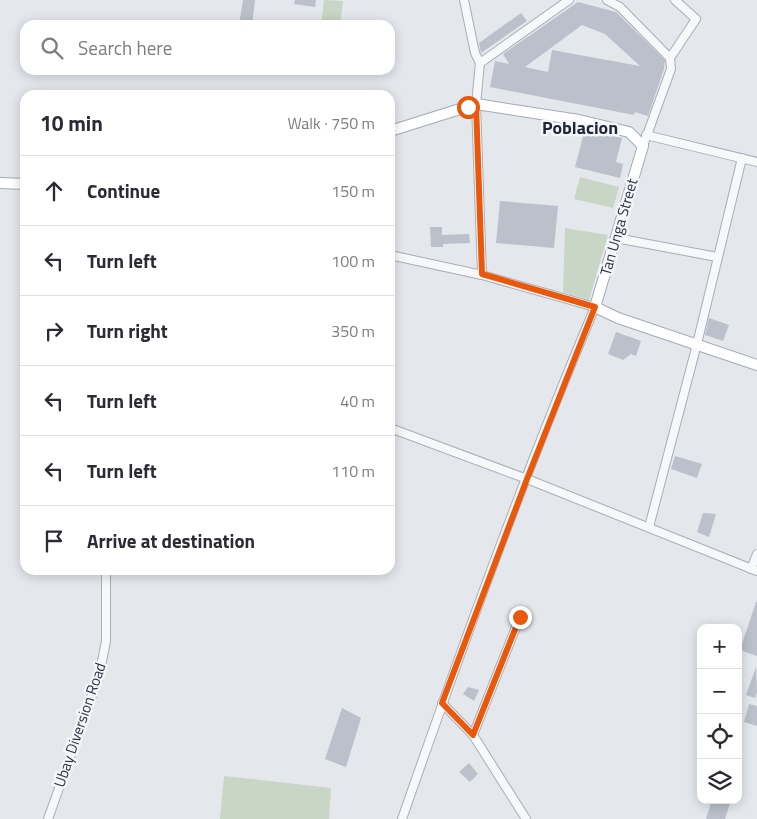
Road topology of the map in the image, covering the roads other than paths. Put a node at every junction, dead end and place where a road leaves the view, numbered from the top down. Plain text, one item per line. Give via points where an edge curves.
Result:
1 (464, 0) edge
2 (569, 0) edge
3 (675, 0) edge
4 (612, 1) edge
5 (670, 58) junction
6 (480, 63) junction
7 (476, 104) junction
8 (395, 129) edge
9 (646, 135) junction
10 (643, 146) junction
11 (742, 158) junction
12 (757, 162) edge
13 (0, 183) edge
14 (20, 184) edge
15 (616, 238) junction
16 (395, 256) edge
17 (717, 257) junction
18 (482, 274) junction
19 (595, 307) junction
20 (698, 344) junction
21 (757, 365) edge
22 (395, 430) edge
23 (527, 479) junction
24 (649, 527) junction
25 (757, 554) edge
26 (754, 570) edge
27 (106, 575) edge
28 (520, 617) dead end
29 (442, 703) junction
30 (473, 735) junction
31 (48, 819) edge
32 (402, 819) edge
33 (526, 819) edge

1 - 6 street via 474,53
2 - 6 street
3 - 5 street via 696,19
4 - 5 street
5 - 9 street via 671,69
6 - 7 street
7 - 8 main road
7 - 10 main road via 579,120 630,132
7 - 18 street
9 - 10 street
9 - 11 street
10 - 15 main road, Tan Unga Street
11 - 12 street
11 - 17 street
13 - 14 main road
15 - 17 street
15 - 19 main road, Tan Unga Street
16 - 18 street
17 - 20 street
18 - 19 street
19 - 20 main road via 618,318
19 - 23 street
20 - 21 main road
20 - 24 street
22 - 23 street
23 - 24 street
23 - 29 street
24 - 26 street
25 - 26 street
27 - 31 street, Ubay Diversion Road via 106,641 99,676
28 - 30 street
29 - 30 street
29 - 32 street
30 - 33 street

